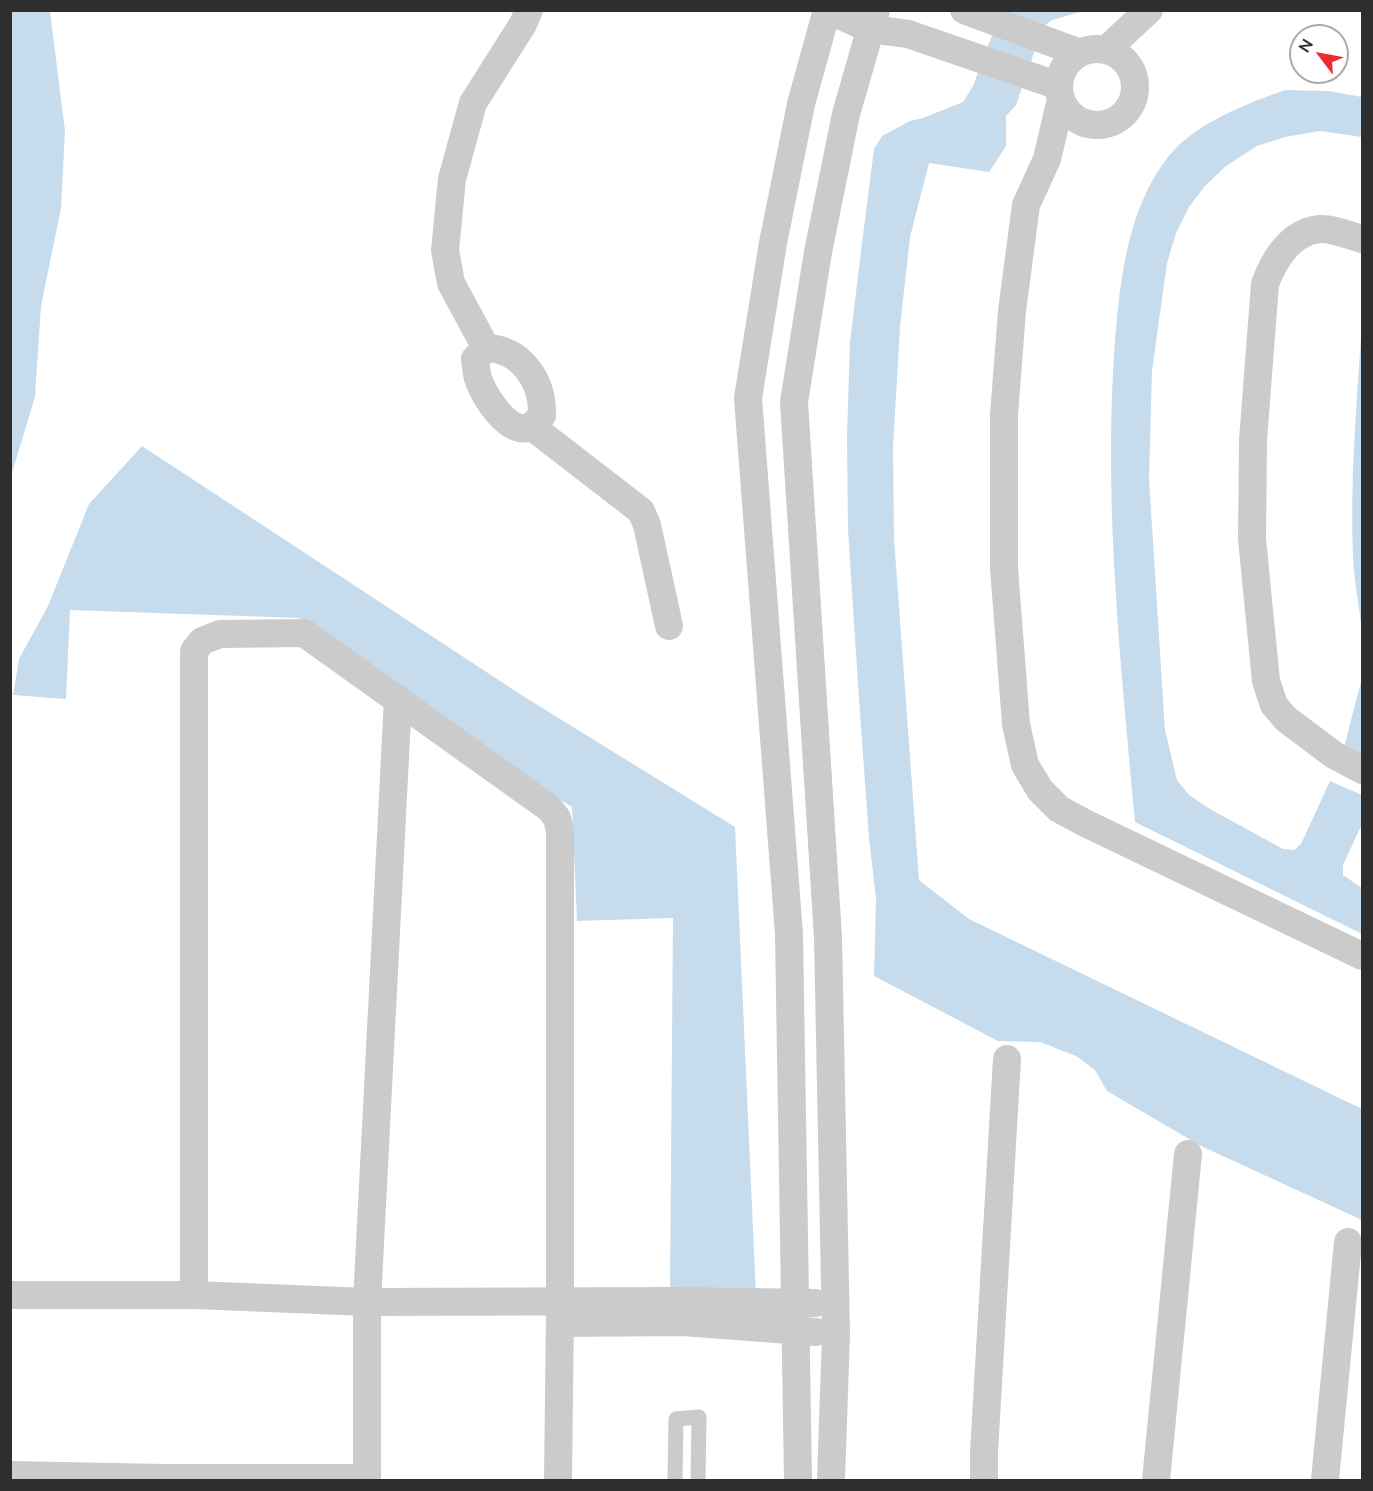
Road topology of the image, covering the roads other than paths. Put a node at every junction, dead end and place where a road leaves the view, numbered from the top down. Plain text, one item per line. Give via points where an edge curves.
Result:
1 (530, 10) edge
2 (828, 10) edge
3 (976, 15) edge
4 (1141, 18) edge
5 (873, 20) edge
6 (908, 34) junction
7 (1093, 52) junction
8 (859, 70) junction
9 (1134, 78) junction
10 (1060, 92) junction
11 (1101, 125) junction
12 (1047, 159) junction
13 (1362, 239) edge
14 (486, 348) junction
15 (531, 426) junction
16 (669, 626) dead end
17 (398, 699) junction
18 (1362, 770) edge
19 (1362, 956) edge
20 (1007, 1059) dead end
21 (1188, 1154) dead end
22 (1348, 1242) dead end
23 (10, 1295) edge
24 (194, 1295) junction
25 (367, 1302) junction
26 (796, 1302) junction
27 (835, 1305) junction
28 (560, 1312) junction
29 (796, 1330) junction
30 (836, 1334) junction
31 (10, 1474) edge
32 (164, 1479) edge
33 (367, 1479) edge
34 (558, 1480) edge
35 (675, 1480) edge
36 (698, 1480) edge
37 (798, 1480) edge
38 (831, 1480) edge
39 (984, 1480) edge
40 (1156, 1480) edge
41 (1325, 1480) edge

1 - 14 street via 473,103 452,179 445,250 451,283
2 - 5 street
2 - 26 street via 801,104 748,398 789,934
3 - 7 street via 1044,40
4 - 7 street
4 - 9 street
5 - 6 street
5 - 8 street
6 - 8 street
6 - 10 street via 1032,77
7 - 9 street via 1119,56
7 - 10 street via 1069,61 1062,72
8 - 27 street via 846,114 818,252 794,402 828,937
9 - 11 street via 1133,97 1124,114
10 - 11 street via 1066,111 1076,120
10 - 12 street
11 - 12 street
12 - 19 street via 1026,205 1004,415 1004,568 1016,724 1025,765 1040,790 1059,808
13 - 18 street via 1320,229 1300,236 1273,264 1265,284 1253,440 1252,539 1266,681 1274,705 1286,719 1334,755
14 - 15 street via 475,359 485,395 508,423 520,428
14 - 15 street via 499,348 528,368 543,400 542,415
15 - 16 street via 641,511
17 - 24 street via 304,633 220,634 202,641 194,651
17 - 25 street
17 - 28 street via 549,808 557,818
20 - 39 street
21 - 40 street
22 - 41 street
23 - 24 street
24 - 25 street
25 - 28 street
25 - 33 street
26 - 27 street
26 - 28 street
26 - 29 street
27 - 30 street
28 - 29 street
28 - 34 street
29 - 30 street
29 - 37 street
30 - 38 street
31 - 32 street
32 - 33 street
35 - 36 lane via 676,1419 699,1417

